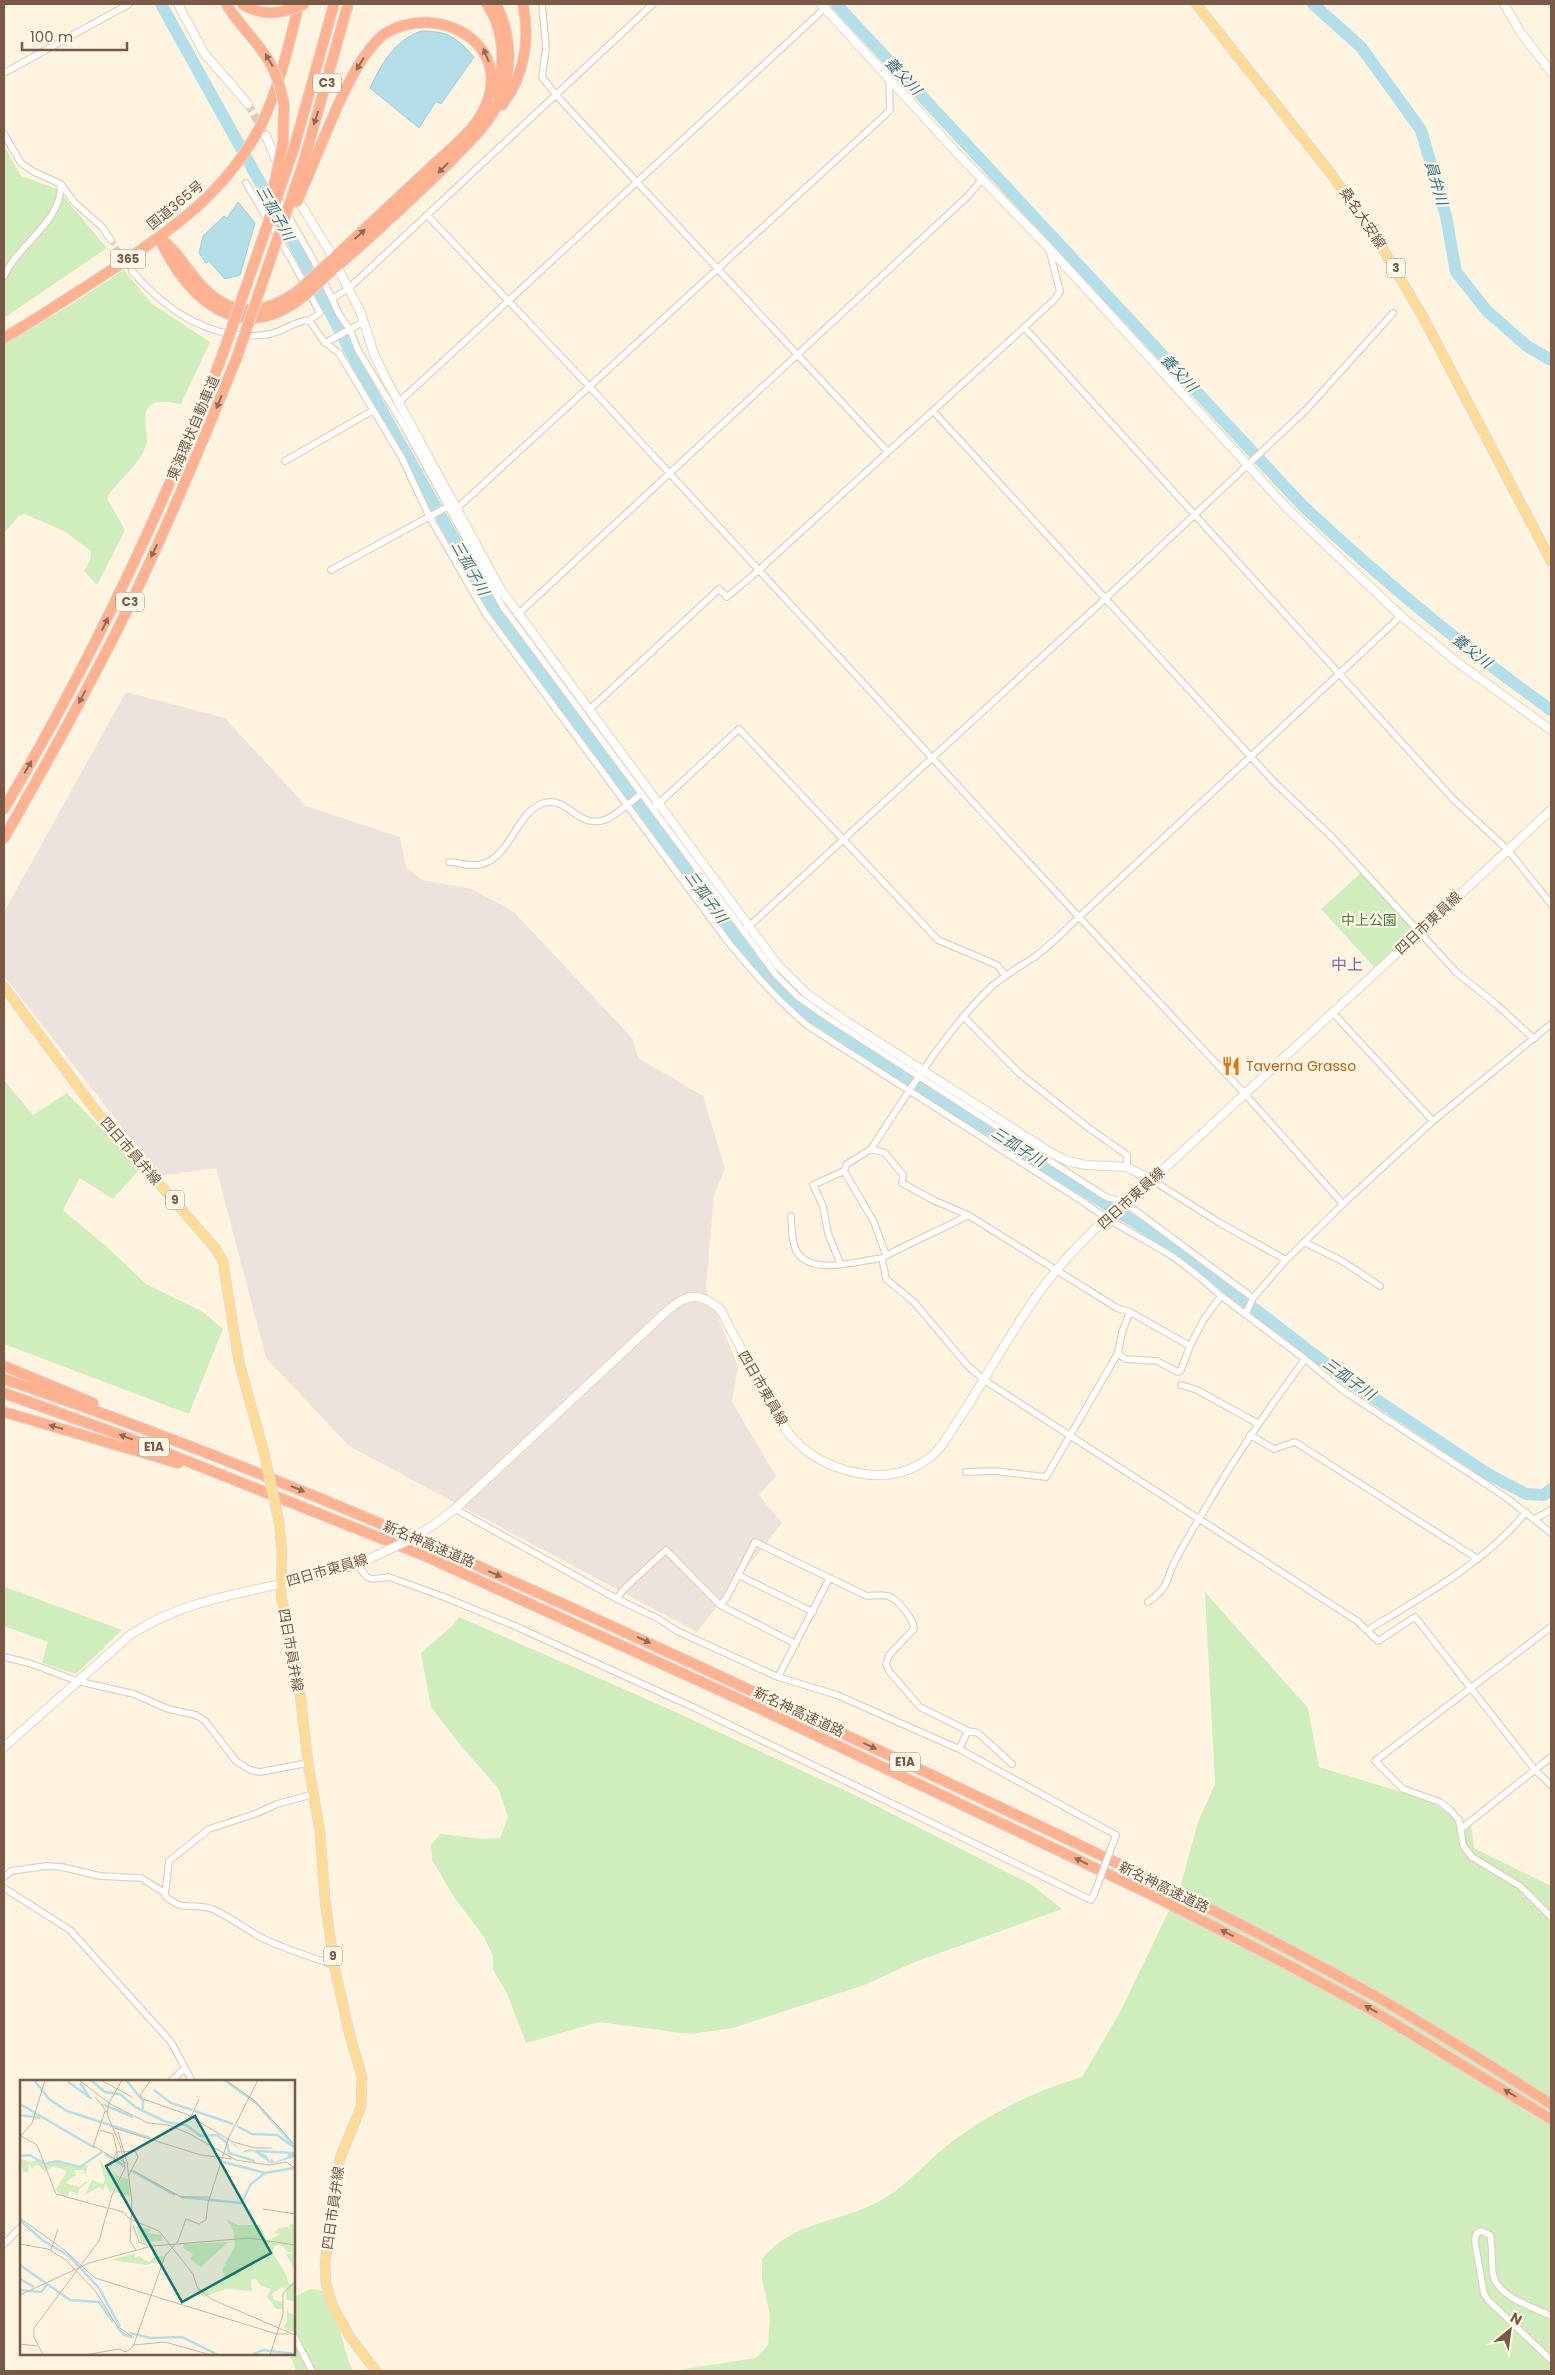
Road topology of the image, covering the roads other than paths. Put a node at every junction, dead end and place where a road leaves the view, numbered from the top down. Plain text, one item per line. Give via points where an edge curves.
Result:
1 (129, 4) edge
2 (178, 4) edge
3 (226, 4) edge
4 (242, 4) edge
5 (299, 4) edge
6 (304, 4) edge
7 (334, 4) edge
8 (348, 4) edge
9 (488, 4) edge
10 (496, 4) edge
11 (523, 4) edge
12 (542, 4) edge
13 (653, 4) edge
14 (1196, 4) edge
15 (1504, 4) edge
16 (823, 6) edge
17 (1551, 72) edge
18 (4, 73) edge
19 (889, 76) junction
20 (556, 95) junction
21 (248, 104) tunnel mouth
22 (483, 111) junction
23 (486, 124) junction
24 (4, 134) edge
25 (266, 136) tunnel mouth
26 (308, 163) junction
27 (983, 178) junction
28 (246, 183) dead end
29 (636, 183) junction
30 (61, 184) junction
31 (275, 193) dead end
32 (427, 215) junction
33 (159, 238) junction
34 (111, 240) tunnel mouth
35 (1048, 247) junction
36 (331, 254) dead end
37 (716, 269) junction
38 (339, 270) dead end
39 (132, 271) tunnel mouth
40 (326, 271) junction
41 (4, 276) edge
42 (349, 288) junction
43 (245, 293) junction
44 (332, 299) junction
45 (508, 301) junction
46 (1393, 312) dead end
47 (310, 320) junction
48 (363, 322) junction
49 (1024, 327) junction
50 (350, 330) junction
51 (4, 338) edge
52 (328, 341) junction
53 (798, 354) junction
54 (589, 386) junction
55 (398, 403) junction
56 (372, 411) junction
57 (933, 411) junction
58 (888, 452) junction
59 (285, 461) dead end
60 (1250, 463) junction
61 (669, 474) junction
62 (447, 507) junction
63 (454, 511) junction
64 (1193, 514) junction
65 (429, 516) junction
66 (1551, 561) edge
67 (331, 570) dead end
68 (759, 570) junction
69 (1106, 598) junction
70 (517, 614) junction
71 (1401, 616) junction
72 (1339, 674) junction
73 (588, 710) junction
74 (1551, 730) edge
75 (1250, 756) junction
76 (932, 757) junction
77 (641, 794) junction
78 (626, 806) junction
79 (655, 806) junction
80 (4, 809) edge
81 (1551, 810) edge
82 (4, 838) edge
83 (844, 840) junction
84 (1508, 850) junction
85 (449, 862) dead end
86 (1551, 904) edge
87 (1079, 917) junction
88 (745, 929) junction
89 (1420, 931) junction
90 (1005, 975) junction
91 (4, 987) edge
92 (1332, 1012) junction
93 (964, 1017) junction
94 (1551, 1024) edge
95 (1534, 1039) junction
96 (923, 1070) junction
97 (918, 1077) junction
98 (909, 1091) junction
99 (1244, 1093) junction
100 (1432, 1121) junction
101 (871, 1149) junction
102 (1127, 1167) junction
103 (844, 1171) junction
104 (1152, 1180) junction
105 (1123, 1203) junction
106 (1343, 1204) junction
107 (968, 1215) junction
108 (791, 1216) dead end
109 (1106, 1219) junction
110 (1304, 1242) junction
111 (884, 1257) junction
112 (1286, 1260) junction
113 (840, 1263) junction
114 (1057, 1269) junction
115 (1380, 1286) dead end
116 (1221, 1296) junction
117 (1253, 1298) junction
118 (1130, 1312) junction
119 (1246, 1313) junction
120 (1190, 1346) junction
121 (1118, 1353) junction
122 (1305, 1359) junction
123 (4, 1366) edge
124 (4, 1379) edge
125 (984, 1380) junction
126 (1181, 1385) dead end
127 (4, 1393) edge
128 (4, 1412) edge
129 (1257, 1423) junction
130 (1250, 1435) junction
131 (1070, 1436) junction
132 (237, 1463) junction
133 (966, 1472) dead end
134 (302, 1505) junction
135 (455, 1509) junction
136 (1551, 1510) edge
137 (1526, 1512) junction
138 (1535, 1519) junction
139 (1199, 1520) junction
140 (1551, 1533) edge
141 (1478, 1559) junction
142 (356, 1564) junction
143 (738, 1574) junction
144 (829, 1579) junction
145 (282, 1584) junction
146 (617, 1599) junction
147 (1148, 1602) dead end
148 (720, 1605) junction
149 (812, 1612) junction
150 (1551, 1627) edge
151 (1371, 1628) dead end
152 (796, 1644) junction
153 (4, 1657) edge
154 (778, 1677) junction
155 (77, 1681) junction
156 (1471, 1688) junction
157 (968, 1731) junction
158 (5, 1743) edge
159 (959, 1749) junction
160 (1551, 1757) edge
161 (308, 1763) junction
162 (1012, 1764) dead end
163 (1535, 1770) junction
164 (1551, 1785) edge
165 (314, 1794) junction
166 (1462, 1828) junction
167 (4, 1877) edge
168 (4, 1888) edge
169 (165, 1893) junction
170 (1551, 1917) edge
171 (334, 1965) junction
172 (185, 2068) junction
173 (172, 2080) edge
174 (191, 2080) edge
175 (1551, 2104) edge
176 (1551, 2119) edge
177 (20, 2228) edge
178 (4, 2244) edge
179 (1551, 2316) edge
180 (295, 2338) edge
181 (1551, 2360) edge
182 (312, 2371) edge
183 (376, 2371) edge

1 - 18 street
2 - 21 street via 204,53
43 -> 3 highway, bridge via 283,143 284,105 277,76 269,60
4 - 6 highway, bridge via 271,14
5 - 33 highway, 国道365号 / 365 via 277,85 262,123 248,147 205,202
7 - 43 highway, 東海環状自動車道 / C3, bridge via 294,148
8 -> 26 highway, C3
9 - 22 highway via 497,24 502,62 496,87
10 - 23 highway via 508,39 508,69 500,99
11 - 23 highway via 526,34 522,64 513,88
12 - 20 street via 546,47 542,77
13 - 20 street
14 - 66 main road, 桑名大安線 / 3 via 1329,171 1374,234 1423,316
15 - 17 street via 1521,33
16 - 19 street
16 - 29 street
19 - 27 street
19 - 37 street via 890,109 886,114
20 - 29 street
20 - 32 street
22 -> 26 highway via 491,72 484,49 476,38 446,17 423,15 410,18 384,33 363,59
40 -> 22 highway via 454,145
23 -> 40 highway via 377,232
24 - 30 street via 28,169
25 - 36 street via 289,188
26 -> 82 highway, 東海環状自動車道 / C3, bridge via 249,327 192,466 134,594 56,746
27 - 35 street
27 - 53 street via 968,196
28 - 47 street via 320,312
29 - 37 street
29 - 45 street
30 - 34 street
30 - 41 street via 56,206
31 - 44 street
32 - 42 street
32 - 45 street
33 - 40 highway, bridge via 194,290 217,309 245,319 267,317 284,310
33 - 51 highway, 国道365号 / 365
35 - 49 street via 1060,292
35 - 60 street
37 - 53 street
37 - 54 street
38 - 42 street
39 - 47 street via 160,300 208,330 260,335 279,332 302,320
42 - 44 street
42 - 48 street
80 -> 43 highway, 東海環状自動車道 / C3, bridge via 124,585 180,462
44 - 50 street
45 - 54 street
45 - 55 street
46 - 60 street via 1306,410
47 - 52 street
48 - 50 street
48 - 55 street via 374,354
49 - 57 street
49 - 64 street
50 - 52 street
50 - 62 street via 358,350
52 - 56 street via 339,353
53 - 58 street
53 - 61 street
54 - 61 street
54 - 63 street
55 - 63 street
56 - 59 street
56 - 65 street via 402,458
57 - 58 street
57 - 69 street
58 - 68 street
60 - 64 street
60 - 71 street via 1287,508
61 - 68 street
61 - 70 street
62 - 63 street
62 - 65 street
63 - 70 street
63 - 77 street via 503,607
64 - 69 street
64 - 72 street
65 - 67 street
65 - 78 street via 484,613
68 - 73 street via 727,597 719,589
68 - 76 street
69 - 75 street
69 - 76 street
70 - 73 street
71 - 72 street
71 - 74 street via 1457,662
72 - 75 street
72 - 84 street via 1454,800
73 - 79 street
75 - 87 street
75 - 89 street
76 - 83 street
76 - 87 street
77 - 78 street
77 - 79 street
78 - 85 street via 608,818 588,821 564,806 545,802 535,807 492,860 471,866
78 - 98 street via 729,943 786,1008 808,1026
79 - 83 street via 739,729
79 - 88 street
81 - 84 street, 四日市東員線
83 - 88 street
83 - 90 street via 938,940 997,965
84 - 86 street
84 - 89 street, 四日市東員線
87 - 90 street via 1034,957
87 - 99 street
88 - 96 street via 807,994
88 - 97 street via 776,975 798,996
89 - 92 street, 四日市東員線
89 - 95 street via 1457,973
90 - 93 street
91 - 145 main road, 四日市員弁線 / 9, bridge via 99,1115 216,1249 223,1262 239,1362 279,1522
92 - 99 street, 四日市東員線
92 - 100 street
93 - 96 street
93 - 102 street via 1019,1073 1127,1155
94 - 95 street
95 - 100 street
96 - 97 street
96 - 102 street via 1068,1161
97 - 98 street
97 - 105 street via 1106,1197
98 - 101 street
98 - 109 street
99 - 104 street, 四日市東員線
99 - 106 street
100 - 106 street
101 - 103 street via 848,1164
101 - 107 street via 885,1153 903,1175 902,1183
102 - 104 street
103 - 111 street via 874,1222
103 - 113 street via 813,1184
104 - 105 street, 四日市東員線
104 - 112 street
105 - 109 street, 四日市東員線
105 - 117 street
106 - 110 street
107 - 111 street
107 - 114 street
108 - 113 street via 796,1251 806,1262 823,1267
109 - 114 street, 四日市東員線
109 - 116 street via 1170,1255
110 - 112 street
110 - 115 street via 1342,1261
111 - 113 street
111 - 125 street via 886,1279 914,1302 967,1365
112 - 117 street
114 - 118 street via 1117,1308
114 - 125 street, 四日市東員線 via 1036,1296
116 - 119 street
116 - 120 street
117 - 119 street
118 - 120 street
118 - 121 street
119 - 122 street
120 - 121 street via 1178,1372 1157,1361 1125,1359
121 - 131 street
122 - 129 street
122 - 137 street via 1341,1389
123 - 132 highway
124 - 132 highway, 新名神高速道路 / E1A
125 - 131 street
125 - 135 street, 四日市東員線 via 930,1458 891,1475 868,1475 837,1469 808,1452 790,1434 720,1310 709,1300 698,1296 686,1297 668,1310
126 - 129 street via 1197,1390
134 -> 127 highway, 新名神高速道路 / E1A
134 -> 128 highway
129 - 130 street
130 - 139 street
130 - 141 street via 1274,1449 1295,1442
131 - 133 street via 1046,1476
131 - 139 street
132 -> 175 highway, 新名神高速道路 / E1A via 638,1638 1158,1884 1378,1998
176 -> 134 highway, 新名神高速道路 / E1A via 1372,2010 1150,1894 635,1650
135 - 142 street, 四日市東員線, bridge via 407,1541
135 - 146 street
136 - 138 street
137 - 138 street
137 - 141 street via 1510,1533
138 - 140 street
139 - 147 street via 1176,1558 1168,1583
139 - 156 street via 1357,1621 1378,1641 1415,1617
141 - 151 street
142 - 145 street, 四日市東員線
142 - 159 street, bridge via 373,1580 389,1577 515,1626 677,1700 1092,1900 1116,1835
143 - 144 street via 754,1542
143 - 148 street
143 - 149 street
144 - 149 street
144 - 157 street via 867,1596 888,1596 895,1600 914,1622 914,1629 889,1655 886,1664 889,1671 920,1707
145 - 155 street, 四日市東員線 via 168,1612 130,1635
145 - 161 main road, 四日市員弁線 / 9 via 298,1676
146 - 148 street via 666,1550
146 - 154 street via 677,1631
148 - 152 street
149 - 152 street
150 - 156 street
152 - 154 street
153 - 155 street
154 - 159 street via 837,1695
155 - 158 street, 四日市東員線
155 - 161 street via 134,1694 168,1709 196,1714 236,1761 250,1770 260,1772
156 - 163 street
156 - 166 street via 1375,1761 1403,1789 1440,1802 1459,1820
157 - 159 street
157 - 162 street via 978,1733
160 - 163 street
161 - 165 main road, 四日市員弁線 / 9
163 - 164 street
163 - 166 street
165 - 169 street via 209,1829 169,1861
165 - 171 main road, 四日市員弁線 / 9
166 - 170 street via 1463,1845 1472,1856 1520,1886
167 - 169 street via 11,1871 62,1866 100,1876 141,1878
168 - 172 street via 70,1930 172,2042
169 - 171 street via 183,1908 198,1906 212,1910 272,1943
171 - 183 main road, 四日市員弁線 / 9 via 362,2077 363,2094 340,2158 325,2265 326,2283 333,2307 350,2337
172 - 173 street
172 - 174 street
177 - 178 street
179 - 181 street via 1499,2287 1493,2274 1490,2235 1482,2230 1478,2232 1475,2243 1484,2294
180 - 182 street

